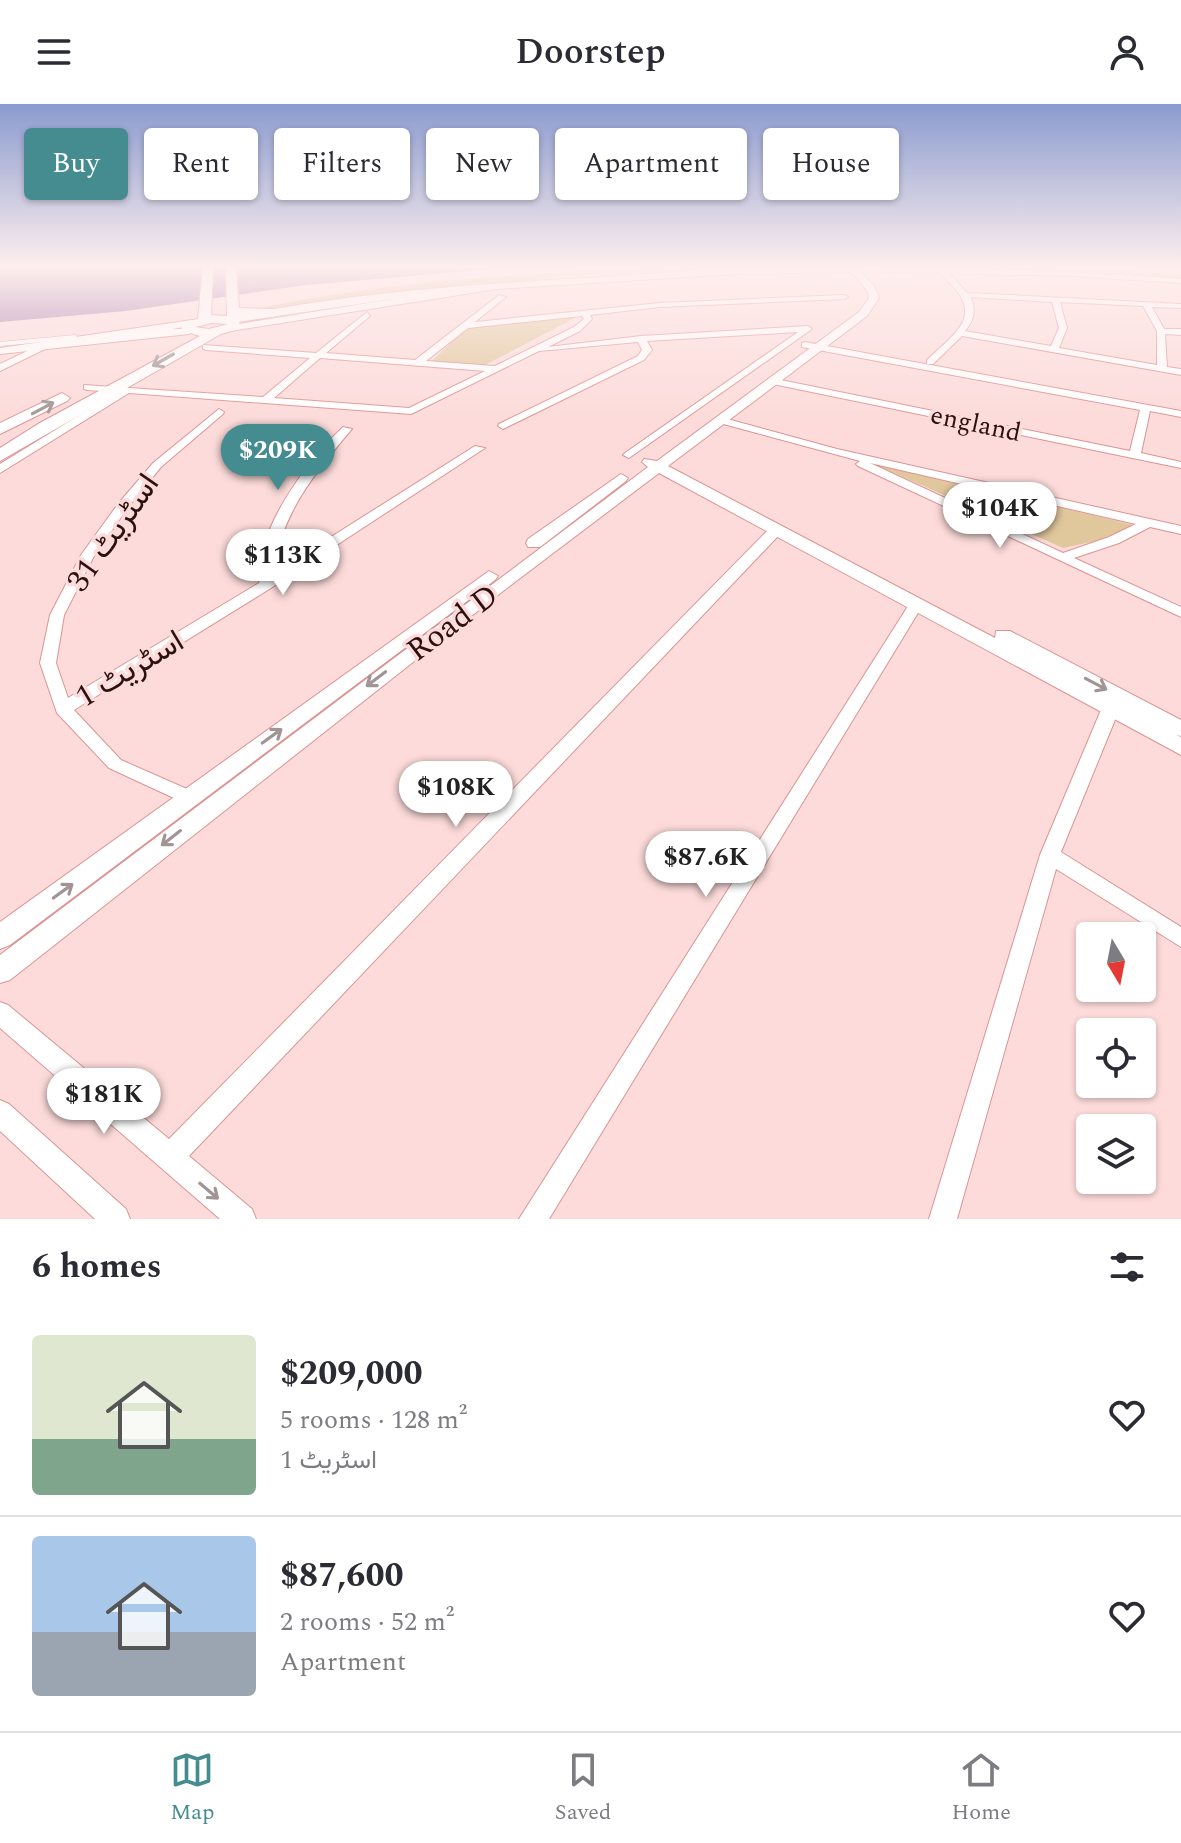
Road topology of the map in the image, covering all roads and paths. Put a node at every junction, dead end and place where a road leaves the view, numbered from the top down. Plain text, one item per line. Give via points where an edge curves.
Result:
1 (199, 319) edge
2 (218, 319) edge
3 (230, 319) edge
4 (361, 319) edge
5 (470, 319) edge
6 (528, 319) edge
7 (588, 319) edge
8 (855, 319) edge
9 (966, 319) edge
10 (1061, 319) edge
11 (1154, 319) edge
12 (198, 322) junction
13 (462, 326) junction
14 (1161, 331) junction
15 (1181, 332) edge
16 (215, 333) junction
17 (960, 333) junction
18 (117, 334) junction
19 (641, 339) junction
20 (69, 343) junction
21 (0, 344) edge
22 (813, 344) junction
23 (42, 347) junction
24 (206, 347) dead end
25 (1054, 350) junction
26 (0, 351) edge
27 (529, 352) junction
28 (317, 357) junction
29 (930, 362) junction
30 (416, 364) junction
31 (0, 368) edge
32 (497, 369) junction
33 (1162, 369) junction
34 (1181, 372) edge
35 (771, 381) junction
36 (87, 387) junction
37 (120, 388) junction
38 (264, 401) junction
39 (1146, 407) junction
40 (1181, 411) edge
41 (219, 412) dead end
42 (720, 420) junction
43 (503, 426) dead end
44 (0, 429) edge
45 (347, 429) dead end
46 (479, 448) dead end
47 (835, 452) junction
48 (0, 456) edge
49 (1135, 456) junction
50 (651, 459) junction
51 (1181, 465) edge
52 (0, 469) edge
53 (1150, 522) junction
54 (1181, 530) edge
55 (775, 531) junction
56 (1061, 558) junction
57 (266, 585) junction
58 (917, 603) junction
59 (1181, 613) edge
60 (63, 709) junction
61 (1110, 710) junction
62 (1181, 729) edge
63 (1181, 747) edge
64 (189, 798) junction
65 (1050, 855) junction
66 (0, 937) edge
67 (1181, 938) edge
68 (0, 971) edge
69 (0, 1013) edge
70 (0, 1113) edge
71 (169, 1158) junction
72 (116, 1219) edge
73 (242, 1219) edge
74 (533, 1219) edge
75 (943, 1219) edge

1 - 12 main road
2 - 12 main road
3 - 16 main road
4 - 28 street
5 - 13 street
6 - 13 street
7 - 27 street
8 - 22 street, Road D
9 - 17 street
10 - 25 street via 1063,328
11 - 14 street
12 - 16 main road
12 - 18 street
12 - 20 street
12 - 36 main road
13 - 30 street
14 - 15 street
14 - 33 street
16 -> 37 main road
17 - 25 street
17 - 29 street
18 - 20 street
18 - 21 lane
19 - 27 street
19 - 43 street via 647,350 641,358
19 - 50 street via 808,329
20 - 23 street
22 - 29 street
22 - 35 street, Road D
22 - 39 street
22 - 50 street, Road D
23 - 26 street
23 - 31 street
24 - 28 street
25 - 33 street
27 - 32 street
28 - 30 street
28 - 38 street
29 - 40 street
30 - 32 street
32 - 38 street via 411,411
33 - 34 street
35 - 42 street, Road D
35 - 49 street, england
36 - 37 street
44 -> 36 main road
37 - 38 street
37 - 48 main road
37 - 52 street
39 - 40 street
39 - 49 street
41 - 60 street, اسٹریٹ 31 via 157,465 79,572 57,615 48,663
42 - 47 street
42 - 50 street, Road D
45 - 57 street via 284,517 271,546
46 - 57 street, اسٹریٹ 1
47 - 53 street
47 - 56 street
49 - 51 street, england
50 - 55 street
50 -> 62 street
64 -> 50 street, Road D
50 -> 68 street, Road D
53 - 54 street
53 - 56 street
55 - 58 street
55 - 71 street
56 - 59 street
57 - 60 street, اسٹریٹ 1
58 - 61 street
58 - 74 street
60 - 64 street, اسٹریٹ 31 via 115,764
61 - 63 street
61 - 65 street
66 -> 64 street, Road D
65 - 67 street
65 - 75 street
69 - 71 street
70 - 72 street
71 -> 73 street

